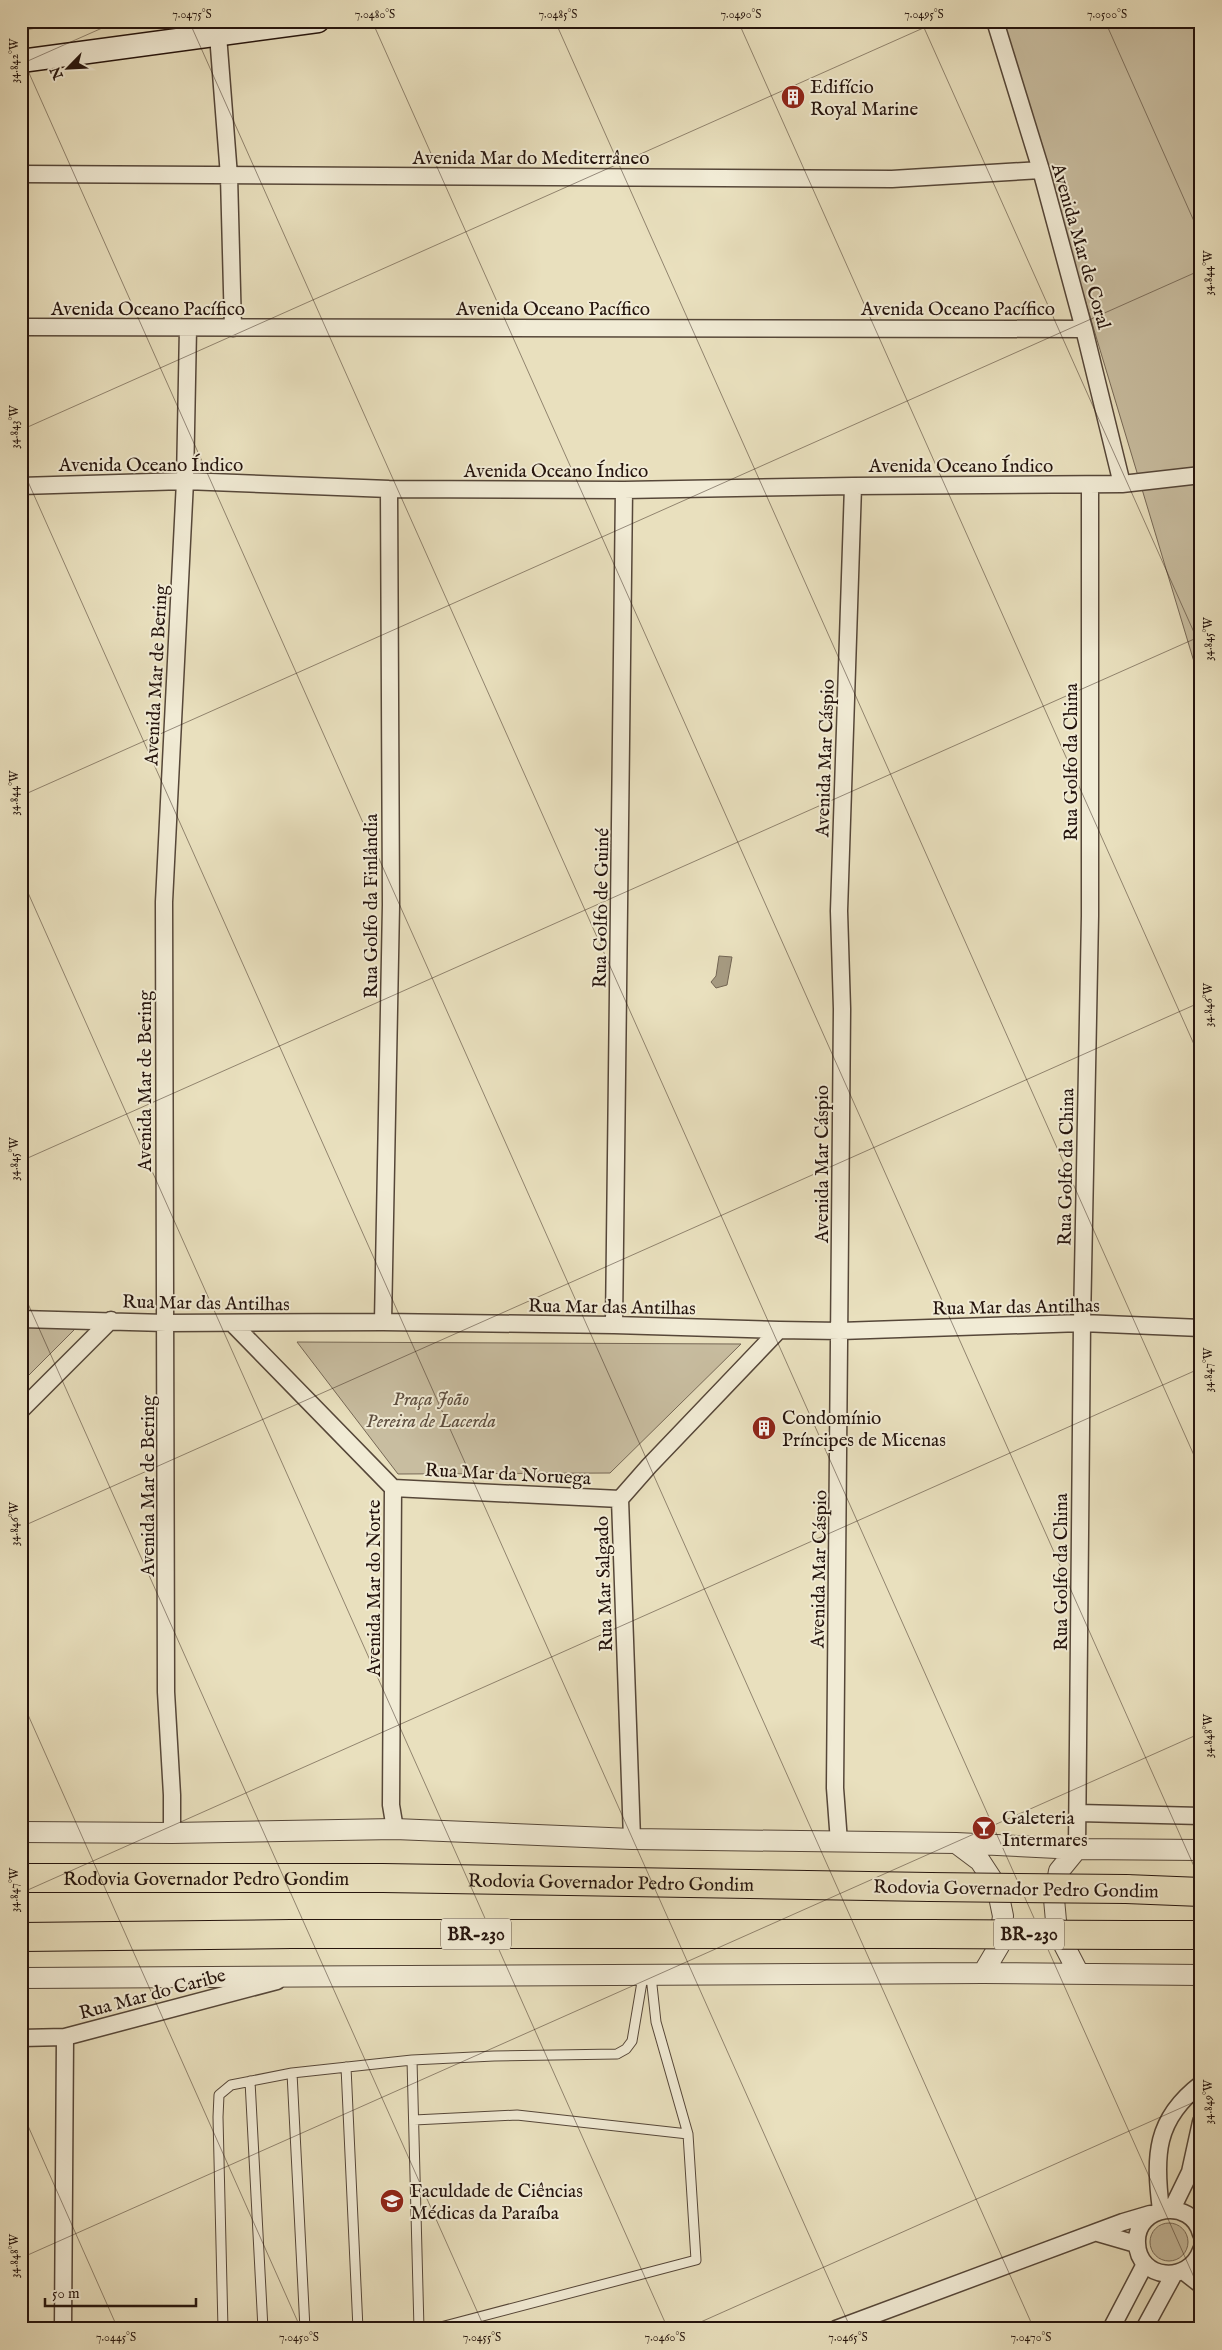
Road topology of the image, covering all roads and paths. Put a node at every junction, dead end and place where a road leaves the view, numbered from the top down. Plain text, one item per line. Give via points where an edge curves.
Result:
1 (318, 21) edge
2 (995, 21) edge
3 (218, 34) junction
4 (21, 61) edge
5 (1040, 170) junction
6 (21, 174) edge
7 (230, 176) junction
8 (21, 327) edge
9 (188, 328) junction
10 (233, 328) junction
11 (1084, 328) junction
12 (1201, 475) edge
13 (185, 481) junction
14 (1122, 484) junction
15 (1090, 485) junction
16 (21, 486) edge
17 (853, 486) junction
18 (389, 489) junction
19 (624, 490) junction
20 (21, 1319) edge
21 (111, 1320) junction
22 (383, 1322) junction
23 (166, 1323) junction
24 (232, 1323) junction
25 (1082, 1323) junction
26 (614, 1325) junction
27 (1201, 1328) edge
28 (780, 1330) junction
29 (840, 1331) junction
30 (21, 1410) edge
31 (394, 1488) junction
32 (620, 1499) junction
33 (1079, 1813) junction
34 (1201, 1816) edge
35 (395, 1829) junction
36 (21, 1832) edge
37 (172, 1833) junction
38 (632, 1839) junction
39 (839, 1842) junction
40 (956, 1843) junction
41 (1077, 1849) junction
42 (1201, 1850) edge
43 (21, 1878) edge
44 (1201, 1892) edge
45 (1201, 1935) edge
46 (21, 1937) edge
47 (984, 1973) junction
48 (1079, 1974) junction
49 (1201, 1975) edge
50 (647, 1976) junction
51 (21, 1978) edge
52 (291, 1978) junction
53 (65, 2037) junction
54 (21, 2038) edge
55 (412, 2060) junction
56 (346, 2067) junction
57 (292, 2073) junction
58 (250, 2081) junction
59 (1201, 2084) edge
60 (414, 2120) junction
61 (1201, 2122) edge
62 (688, 2134) junction
63 (1161, 2211) junction
64 (1199, 2222) edge
65 (1098, 2232) junction
66 (1136, 2244) junction
67 (1201, 2250) edge
68 (1146, 2264) junction
69 (1179, 2273) junction
70 (1201, 2285) edge
71 (63, 2329) edge
72 (223, 2329) edge
73 (263, 2329) edge
74 (305, 2329) edge
75 (358, 2329) edge
76 (419, 2329) edge
77 (433, 2329) edge
78 (836, 2329) edge
79 (1111, 2329) edge
80 (1144, 2329) edge

1 - 3 main road
2 - 5 street, Avenida Mar de Coral
3 - 4 main road
3 - 7 street
5 - 7 street, Avenida Mar do Mediterrâneo via 892,179
5 - 11 street, Avenida Mar de Coral
6 - 7 street, Avenida Mar do Mediterrâneo
7 - 10 street
8 - 9 street, Avenida Oceano Pacífico
9 - 10 street, Avenida Oceano Pacífico
9 - 13 street, Avenida Mar de Bering
10 - 11 street, Avenida Oceano Pacífico
11 - 14 street, Avenida Mar de Coral
12 - 14 street, Avenida Oceano Índico
13 - 16 street, Avenida Oceano Índico
13 - 18 street, Avenida Oceano Índico
13 - 23 street, Avenida Mar de Bering via 164,902
14 - 15 street, Avenida Oceano Índico
15 - 17 street, Avenida Oceano Índico
15 - 25 street, Rua Golfo da China via 1090,916
17 - 19 street, Avenida Oceano Índico
17 - 29 street, Avenida Mar Cáspio via 839,911 842,1009
18 - 19 street, Avenida Oceano Índico
18 - 22 street, Rua Golfo da Finlândia via 391,905
19 - 26 street, Rua Golfo de Guiné
20 - 21 street, Rua Mar das Antilhas
21 - 23 street, Rua Mar das Antilhas
21 - 30 street
22 - 24 street, Rua Mar das Antilhas
22 - 26 street, Rua Mar das Antilhas
23 - 24 street, Rua Mar das Antilhas
23 - 37 street, Avenida Mar de Bering via 166,1692
24 - 31 street, Avenida Mar do Norte
25 - 27 street, Rua Mar das Antilhas
25 - 29 street, Rua Mar das Antilhas
25 - 33 street, Rua Golfo da China
26 - 28 street, Rua Mar das Antilhas
28 - 29 street, Rua Mar das Antilhas
28 - 32 street, Rua Mar Salgado
29 - 39 street, Avenida Mar Cáspio via 835,1788
31 - 32 street, Rua Mar da Noruega
31 - 35 street, Avenida Mar do Norte via 391,1806
32 - 38 street, Rua Mar Salgado
33 - 34 street
33 - 41 street, Rua Golfo da China
35 - 37 street
35 - 38 street
36 - 37 street
38 - 39 street
39 - 40 street
40 - 41 street
40 - 47 street via 980,1861 997,1886 1003,1916 999,1946
41 - 42 street
41 - 48 street via 1059,1871 1054,1899 1056,1921
43 - 44 highway, Rodovia Governador Pedro Gondim, bridge via 383,1878
45 - 46 highway, BR-230, bridge via 291,1934
47 - 48 street
47 - 50 street
48 - 49 street
50 - 52 street
50 - 55 lane via 632,2042 617,2054
50 - 62 lane via 656,2022
51 - 52 street
52 - 53 street, Rua Mar do Caribe
53 - 54 street, Rua Mar do Caribe
53 - 71 street
55 - 56 lane
55 - 60 lane
56 - 57 lane
56 - 75 lane
57 - 58 lane
57 - 74 lane
58 - 72 lane via 231,2084 219,2095
58 - 73 lane
59 - 63 street via 1191,2091 1166,2122 1159,2147 1157,2177
60 - 62 lane via 517,2116
60 - 76 lane
61 - 63 street via 1190,2172
62 - 77 lane via 696,2260
63 - 64 street via 1185,2213
63 - 65 street
63 - 66 street via 1142,2222
65 - 66 street
65 - 78 street
66 - 68 street
67 - 69 street via 1192,2265
68 - 69 street via 1163,2274
68 - 79 street
69 - 70 street
69 - 80 street

